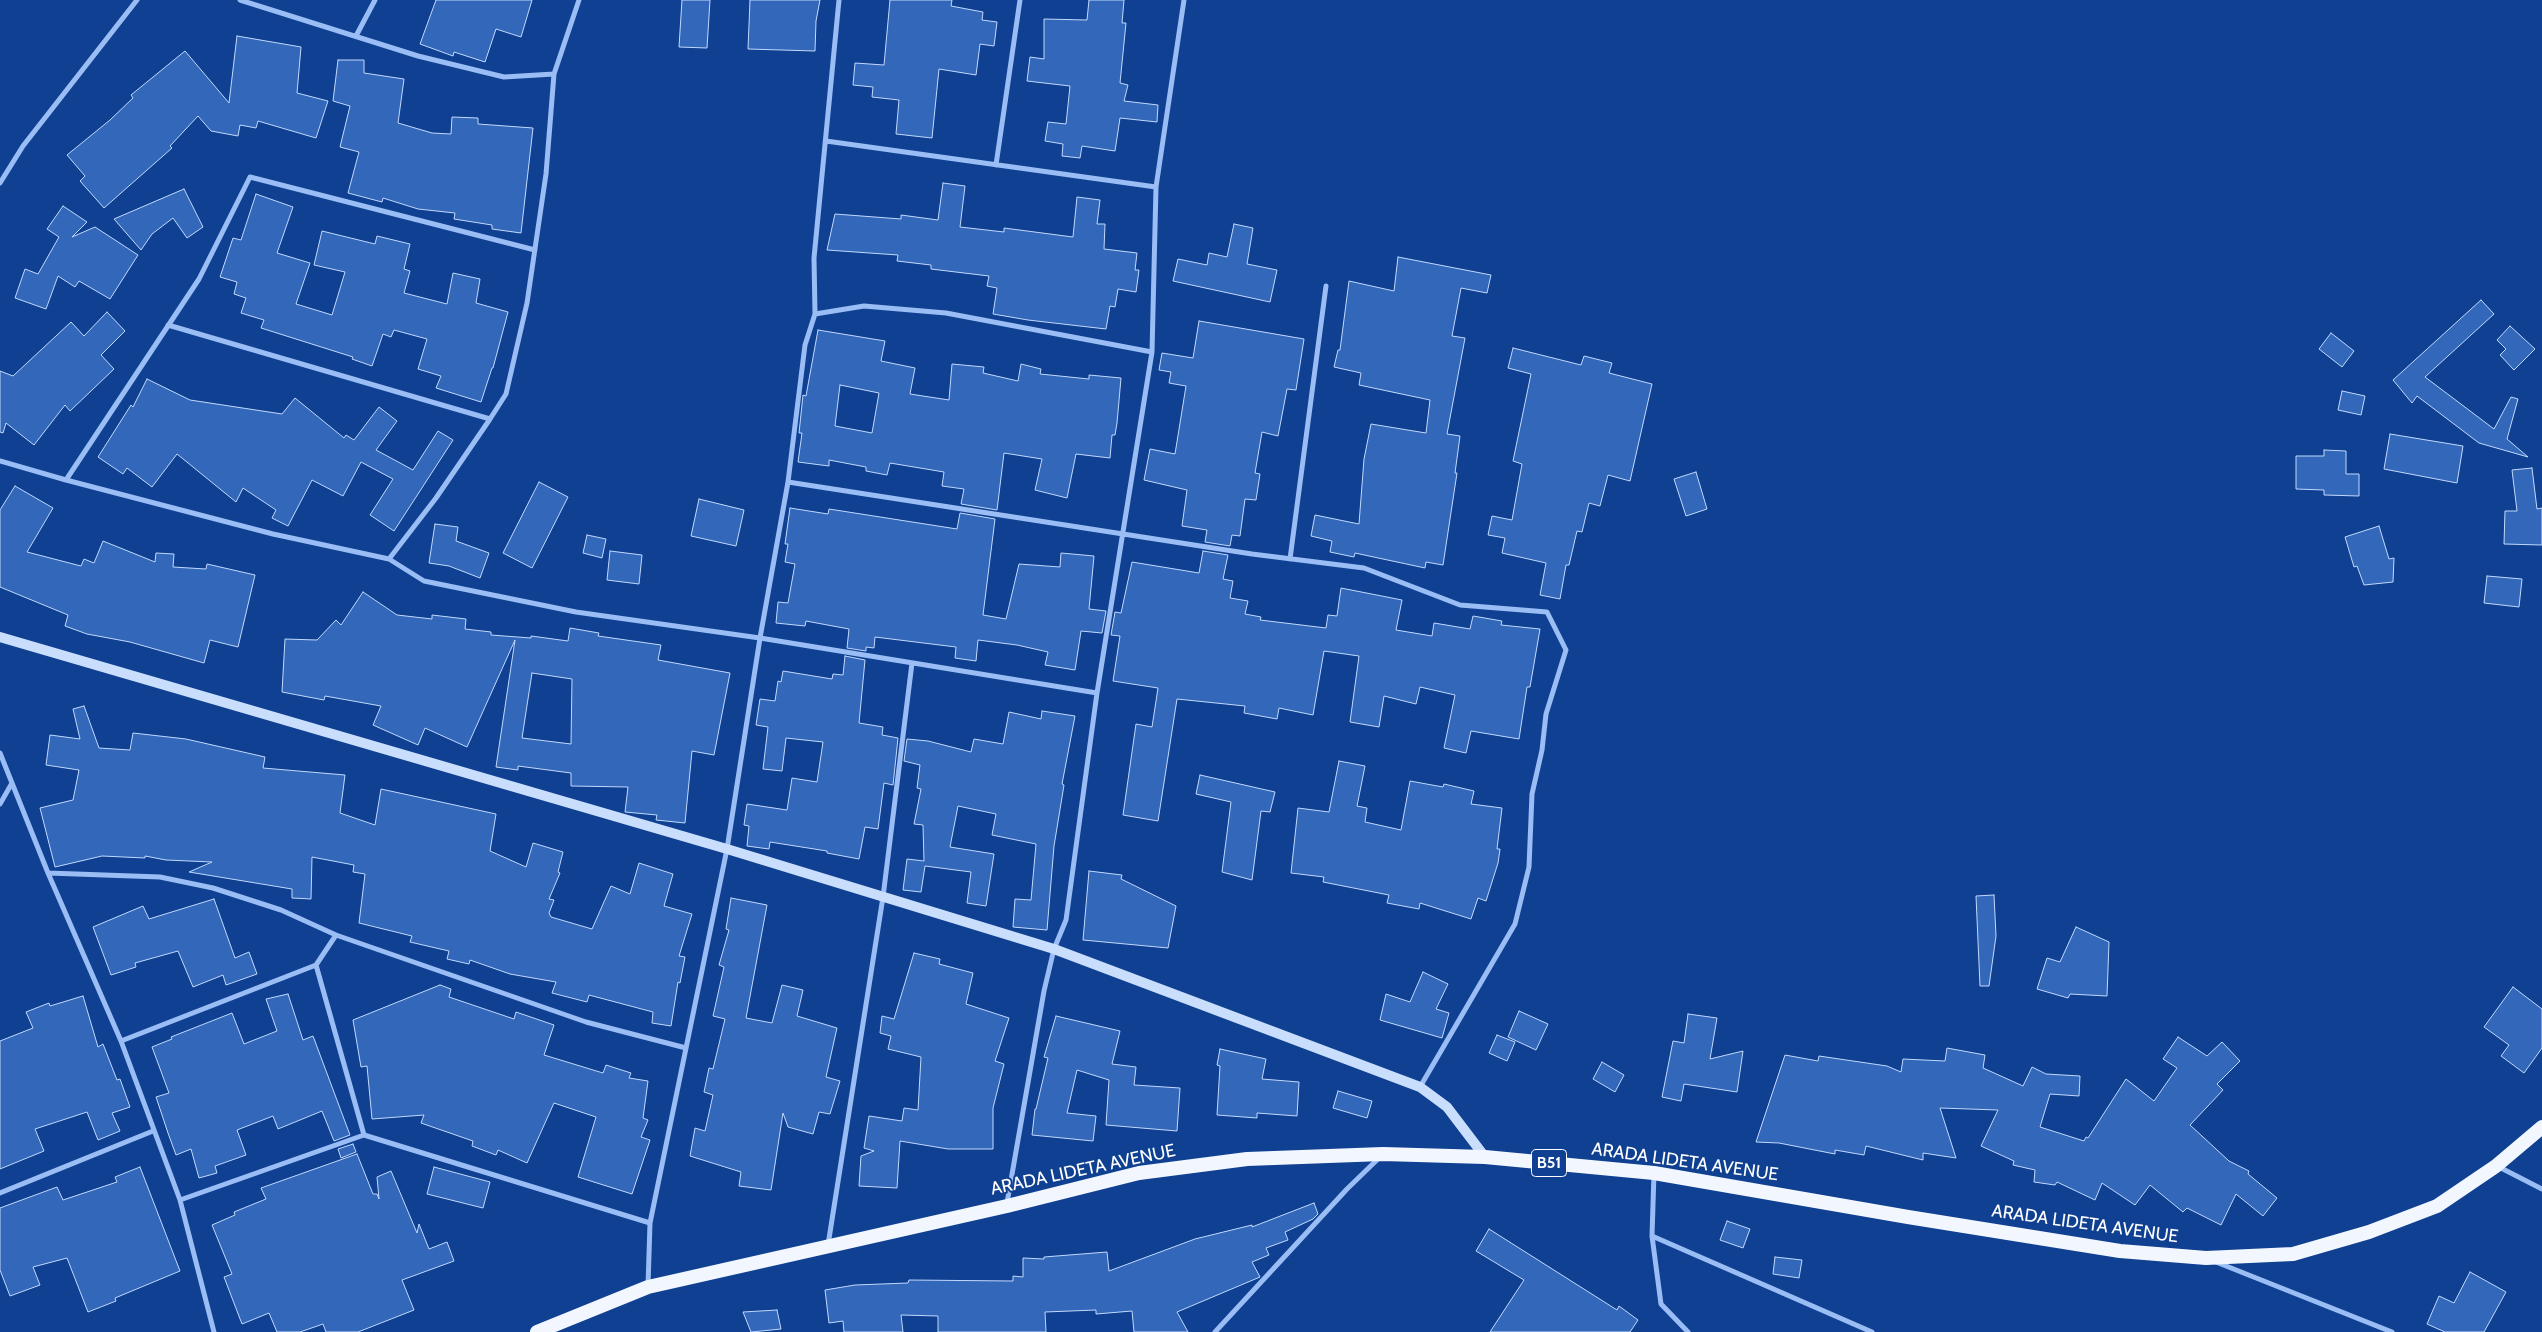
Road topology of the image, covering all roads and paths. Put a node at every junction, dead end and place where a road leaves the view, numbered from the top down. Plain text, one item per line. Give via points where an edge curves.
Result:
1 (137, 0) edge
2 (240, 0) edge
3 (375, 0) edge
4 (579, 0) edge
5 (839, 0) edge
6 (1020, 0) edge
7 (1184, 0) edge
8 (356, 36) junction
9 (554, 74) junction
10 (826, 141) junction
11 (996, 165) junction
12 (0, 183) edge
13 (1156, 187) junction
14 (535, 250) junction
15 (1326, 286) dead end
16 (815, 314) junction
17 (168, 325) junction
18 (1152, 352) junction
19 (490, 419) junction
20 (0, 461) edge
21 (66, 480) junction
22 (788, 482) junction
23 (1124, 533) junction
24 (389, 559) junction
25 (1290, 559) junction
26 (0, 637) edge
27 (760, 638) junction
28 (912, 663) junction
29 (1097, 693) junction
30 (0, 753) edge
31 (12, 783) junction
32 (0, 804) edge
33 (727, 849) junction
34 (48, 873) junction
35 (883, 897) junction
36 (336, 935) junction
37 (1054, 949) junction
38 (316, 965) junction
39 (121, 1041) junction
40 (686, 1048) junction
41 (1420, 1087) junction
42 (2542, 1127) edge
43 (153, 1131) junction
44 (364, 1135) junction
45 (1384, 1154) junction
46 (1485, 1157) junction
47 (2496, 1166) junction
48 (1654, 1172) junction
49 (2542, 1189) edge
50 (0, 1193) edge
51 (180, 1200) junction
52 (1006, 1206) junction
53 (650, 1223) junction
54 (1652, 1236) junction
55 (828, 1245) junction
56 (2206, 1258) junction
57 (648, 1287) junction
58 (214, 1332) edge
59 (537, 1332) edge
60 (1215, 1332) edge
61 (1688, 1332) edge
62 (1872, 1332) edge
63 (2392, 1332) edge

1 - 12 street via 23,146
2 - 8 street
3 - 8 street
4 - 9 street
5 - 10 street
6 - 11 street
7 - 13 street
8 - 9 street via 418,56 504,76
9 - 14 street via 546,174
10 - 11 street
10 - 16 street via 814,258
11 - 13 street
13 - 18 street
14 - 17 street via 250,177 199,279
14 - 19 street via 527,303 506,394
15 - 25 street
16 - 18 street via 864,306 946,313
16 - 22 street via 805,345
17 - 19 street
17 - 21 street
18 - 23 street
19 - 24 street
20 - 21 street
21 - 24 street via 273,534
22 - 23 street
22 - 27 street
23 - 25 street
23 - 29 street
24 - 27 street via 424,581 576,612
25 - 41 street via 1364,568 1460,605 1547,612 1566,650 1546,714 1532,794 1529,867 1514,924
26 - 33 main road
27 - 28 street
27 - 33 street
28 - 29 street
28 - 35 street
29 - 37 street via 1066,920
30 - 31 street
31 - 32 street
31 - 34 street
33 - 35 main road
33 - 40 street
34 - 36 street via 160,877 213,888 281,910
34 - 39 street
35 - 37 main road
35 - 55 street
36 - 38 street
36 - 40 street via 586,1022
37 - 41 main road
37 - 52 street
38 - 39 street
38 - 44 street
39 - 43 street
40 - 53 street
41 - 46 main road via 1446,1107
42 - 47 highway, ARADA LIDETA AVENUE / B51
43 - 50 street
43 - 51 street
44 - 51 street
44 - 53 street
45 - 46 highway, ARADA LIDETA AVENUE / B51
45 - 52 highway, ARADA LIDETA AVENUE / B51 via 1247,1159 1159,1171
45 - 60 street via 1347,1189
46 - 48 highway, ARADA LIDETA AVENUE / B51
47 - 49 street
47 - 56 highway, ARADA LIDETA AVENUE / B51 via 2437,1206 2369,1232 2293,1254
48 - 54 street
48 - 56 highway, ARADA LIDETA AVENUE / B51 via 2120,1251
51 - 58 street
52 - 55 highway, ARADA LIDETA AVENUE / B51
53 - 57 street
54 - 61 street via 1662,1304
54 - 62 street
55 - 57 highway, ARADA LIDETA AVENUE / B51
56 - 63 street
57 - 59 highway, ARADA LIDETA AVENUE / B51

